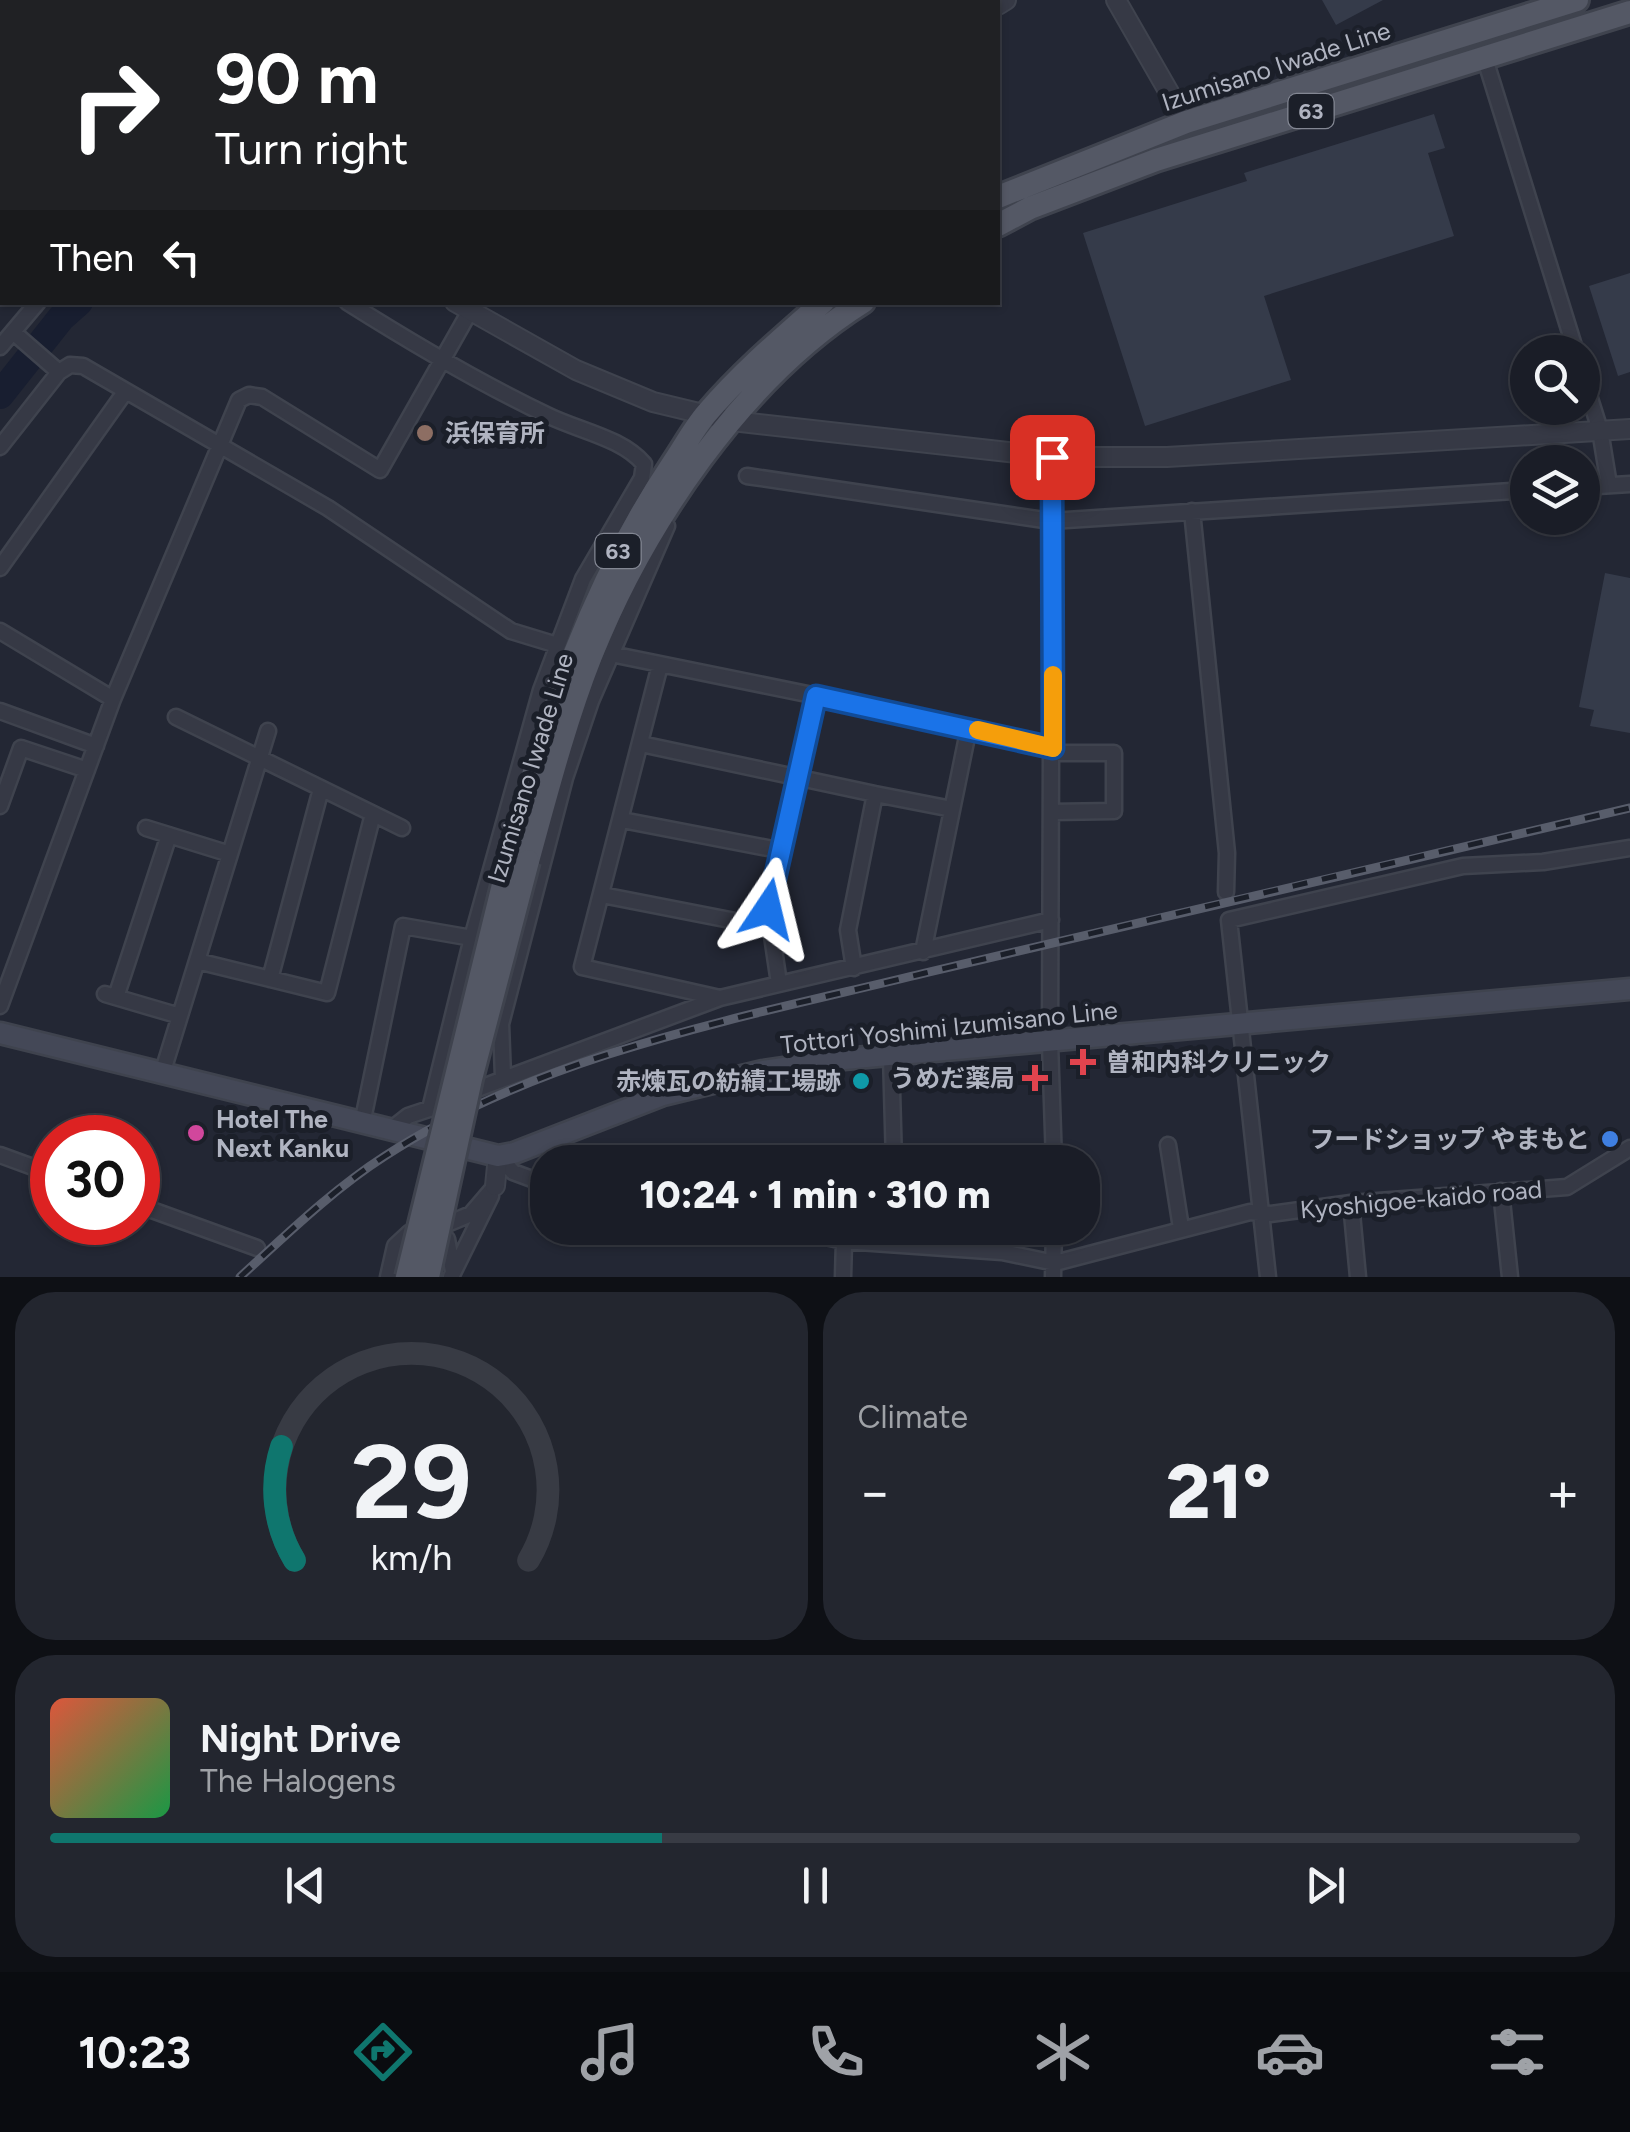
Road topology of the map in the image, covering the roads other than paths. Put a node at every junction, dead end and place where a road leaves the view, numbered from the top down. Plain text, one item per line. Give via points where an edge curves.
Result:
1 (1116, 0) edge
2 (1577, 0) edge
3 (1630, 12) edge
4 (1485, 59) junction
5 (1186, 122) junction
6 (1000, 196) edge
7 (1000, 224) edge
8 (36, 305) edge
9 (352, 305) edge
10 (820, 305) edge
11 (859, 305) edge
12 (463, 307) edge
13 (16, 334) junction
14 (1571, 335) edge
15 (0, 348) edge
16 (444, 361) junction
17 (56, 369) junction
18 (125, 392) junction
19 (704, 415) junction
20 (732, 422) junction
21 (1598, 425) edge
22 (1630, 428) edge
23 (1600, 430) junction
24 (218, 446) junction
25 (0, 448) edge
26 (1052, 457) junction
27 (747, 476) dead end
28 (686, 482) junction
29 (1630, 484) edge
30 (1610, 485) junction
31 (1600, 486) edge
32 (1510, 491) edge
33 (1192, 511) junction
34 (1052, 520) junction
35 (0, 568) edge
36 (0, 631) edge
37 (557, 645) junction
38 (611, 654) junction
39 (660, 665) junction
40 (816, 696) junction
41 (113, 699) junction
42 (0, 712) edge
43 (176, 717) dead end
44 (969, 728) junction
45 (268, 731) dead end
46 (640, 744) junction
47 (96, 746) junction
48 (1053, 748) junction
49 (259, 758) junction
50 (87, 770) junction
51 (796, 777) junction
52 (321, 788) junction
53 (874, 794) junction
54 (0, 806) edge
55 (952, 810) junction
56 (1052, 812) junction
57 (373, 814) junction
58 (622, 820) junction
59 (146, 828) dead end
60 (402, 828) dead end
61 (169, 835) junction
62 (1630, 848) edge
63 (778, 850) junction
64 (230, 854) junction
65 (519, 858) junction
66 (1226, 892) dead end
67 (602, 895) junction
68 (1051, 920) junction
69 (771, 928) junction
70 (472, 938) junction
71 (922, 952) junction
72 (197, 961) junction
73 (854, 968) junction
74 (270, 979) junction
75 (779, 983) junction
76 (1630, 989) edge
77 (720, 998) junction
78 (0, 1006) edge
79 (180, 1016) junction
80 (1242, 1022) junction
81 (0, 1033) edge
82 (1050, 1043) junction
83 (891, 1054) junction
84 (162, 1074) junction
85 (503, 1077) junction
86 (430, 1109) junction
87 (362, 1124) junction
88 (388, 1131) junction
89 (1168, 1144) dead end
90 (894, 1145) edge
91 (1053, 1145) edge
92 (1630, 1148) edge
93 (0, 1155) edge
94 (498, 1156) junction
95 (30, 1166) edge
96 (530, 1178) edge
97 (495, 1186) junction
98 (1501, 1191) junction
99 (1352, 1203) junction
100 (160, 1212) edge
101 (1261, 1213) junction
102 (1180, 1228) junction
103 (435, 1229) junction
104 (844, 1245) edge
105 (909, 1245) edge
106 (257, 1248) dead end
107 (1054, 1270) edge
108 (452, 1275) edge
109 (388, 1277) edge
110 (407, 1277) edge
111 (428, 1277) edge
112 (843, 1277) edge
113 (1268, 1277) edge
114 (1358, 1277) edge
115 (1510, 1277) edge

1 - 5 street
2 - 5 main road, Izumisano Iwade Line / 63
3 - 4 main road, Izumisano Iwade Line / 63
4 - 7 main road, Izumisano Iwade Line / 63 via 1156,160
4 - 14 street
5 - 6 main road, Izumisano Iwade Line / 63
8 - 13 street
9 - 16 street
10 - 19 main road, Izumisano Iwade Line / 63
11 - 20 main road, Izumisano Iwade Line / 63 via 772,374
12 - 16 street
12 - 19 street via 576,370
13 - 15 street
13 - 17 street
16 - 24 street via 380,470 249,395 239,400
16 - 37 street via 549,416 631,448 644,464 583,579
17 - 18 street via 82,366
17 - 25 street
18 - 24 street
18 - 35 street
19 - 20 street
19 - 65 main road, Izumisano Iwade Line / 63 via 620,549 576,646 549,718
20 - 26 street
20 - 28 main road, Izumisano Iwade Line / 63
21 - 23 street
22 - 23 street
23 - 26 street via 1167,457
23 - 30 street
24 - 37 street via 328,508 512,631
24 - 41 street
26 - 34 street
27 - 34 street
28 - 38 street
28 - 65 main road, Izumisano Iwade Line / 63 via 592,654
29 - 30 street
30 - 31 street
32 - 33 street
33 - 34 street
33 - 66 street
34 - 48 street
36 - 41 street
37 - 70 street
38 - 39 street
38 - 85 street via 565,778 506,1005
39 - 40 street
39 - 46 street
40 - 44 street
40 - 51 street
41 - 47 street
42 - 47 street
43 - 49 street
44 - 48 street
44 - 55 street
45 - 49 street
46 - 51 street
46 - 58 street
47 - 50 street
48 - 56 street
48 - 56 street via 1114,753 1114,811
49 - 52 street
49 - 64 street
50 - 54 street via 20,748
50 - 78 street
51 - 53 street
51 - 63 street
52 - 57 street
52 - 74 street
53 - 55 street
53 - 73 street via 848,930
55 - 71 street
56 - 68 street
57 - 60 street
57 - 74 street via 327,993
58 - 63 street
58 - 67 street
59 - 61 street
61 - 64 street
61 - 79 street via 110,995
62 - 80 street via 1463,866 1228,920
63 - 69 street
64 - 72 street
65 - 110 main road, Izumisano Iwade Line / 63, bridge
65 - 111 main road, Izumisano Iwade Line / 63, bridge
67 - 69 street
67 - 77 street via 582,967
68 - 71 street
68 - 82 street
69 - 75 street
70 - 86 street
70 - 87 street via 403,926
71 - 73 street
72 - 74 street
72 - 79 street
73 - 75 street
75 - 77 street
76 - 80 main road, Tottori Yoshimi Izumisano Line
77 - 85 street
79 - 84 street
80 - 82 main road, Tottori Yoshimi Izumisano Line
80 - 101 street
81 - 84 main road, Tottori Yoshimi Izumisano Line
82 - 83 main road, Tottori Yoshimi Izumisano Line
82 - 91 street
83 - 90 street
83 - 94 main road, Tottori Yoshimi Izumisano Line via 763,1072 663,1096
84 - 87 main road, Tottori Yoshimi Izumisano Line
85 - 86 street
86 - 88 street
87 - 88 main road, Tottori Yoshimi Izumisano Line
88 - 94 main road, Tottori Yoshimi Izumisano Line
89 - 102 street
92 - 98 street, Kyoshigoe-kaido road via 1567,1187
93 - 95 street
94 - 96 street via 512,1172
94 - 97 street
97 - 103 street via 471,1214
97 - 108 street
98 - 99 street, Kyoshigoe-kaido road
98 - 115 street
99 - 101 street, Kyoshigoe-kaido road
99 - 114 street
100 - 106 street
101 - 102 street, Kyoshigoe-kaido road
101 - 113 street
102 - 107 street, Kyoshigoe-kaido road
103 - 108 street via 446,1239
103 - 109 street via 410,1233 396,1246
104 - 112 street
105 - 107 street via 1002,1252

